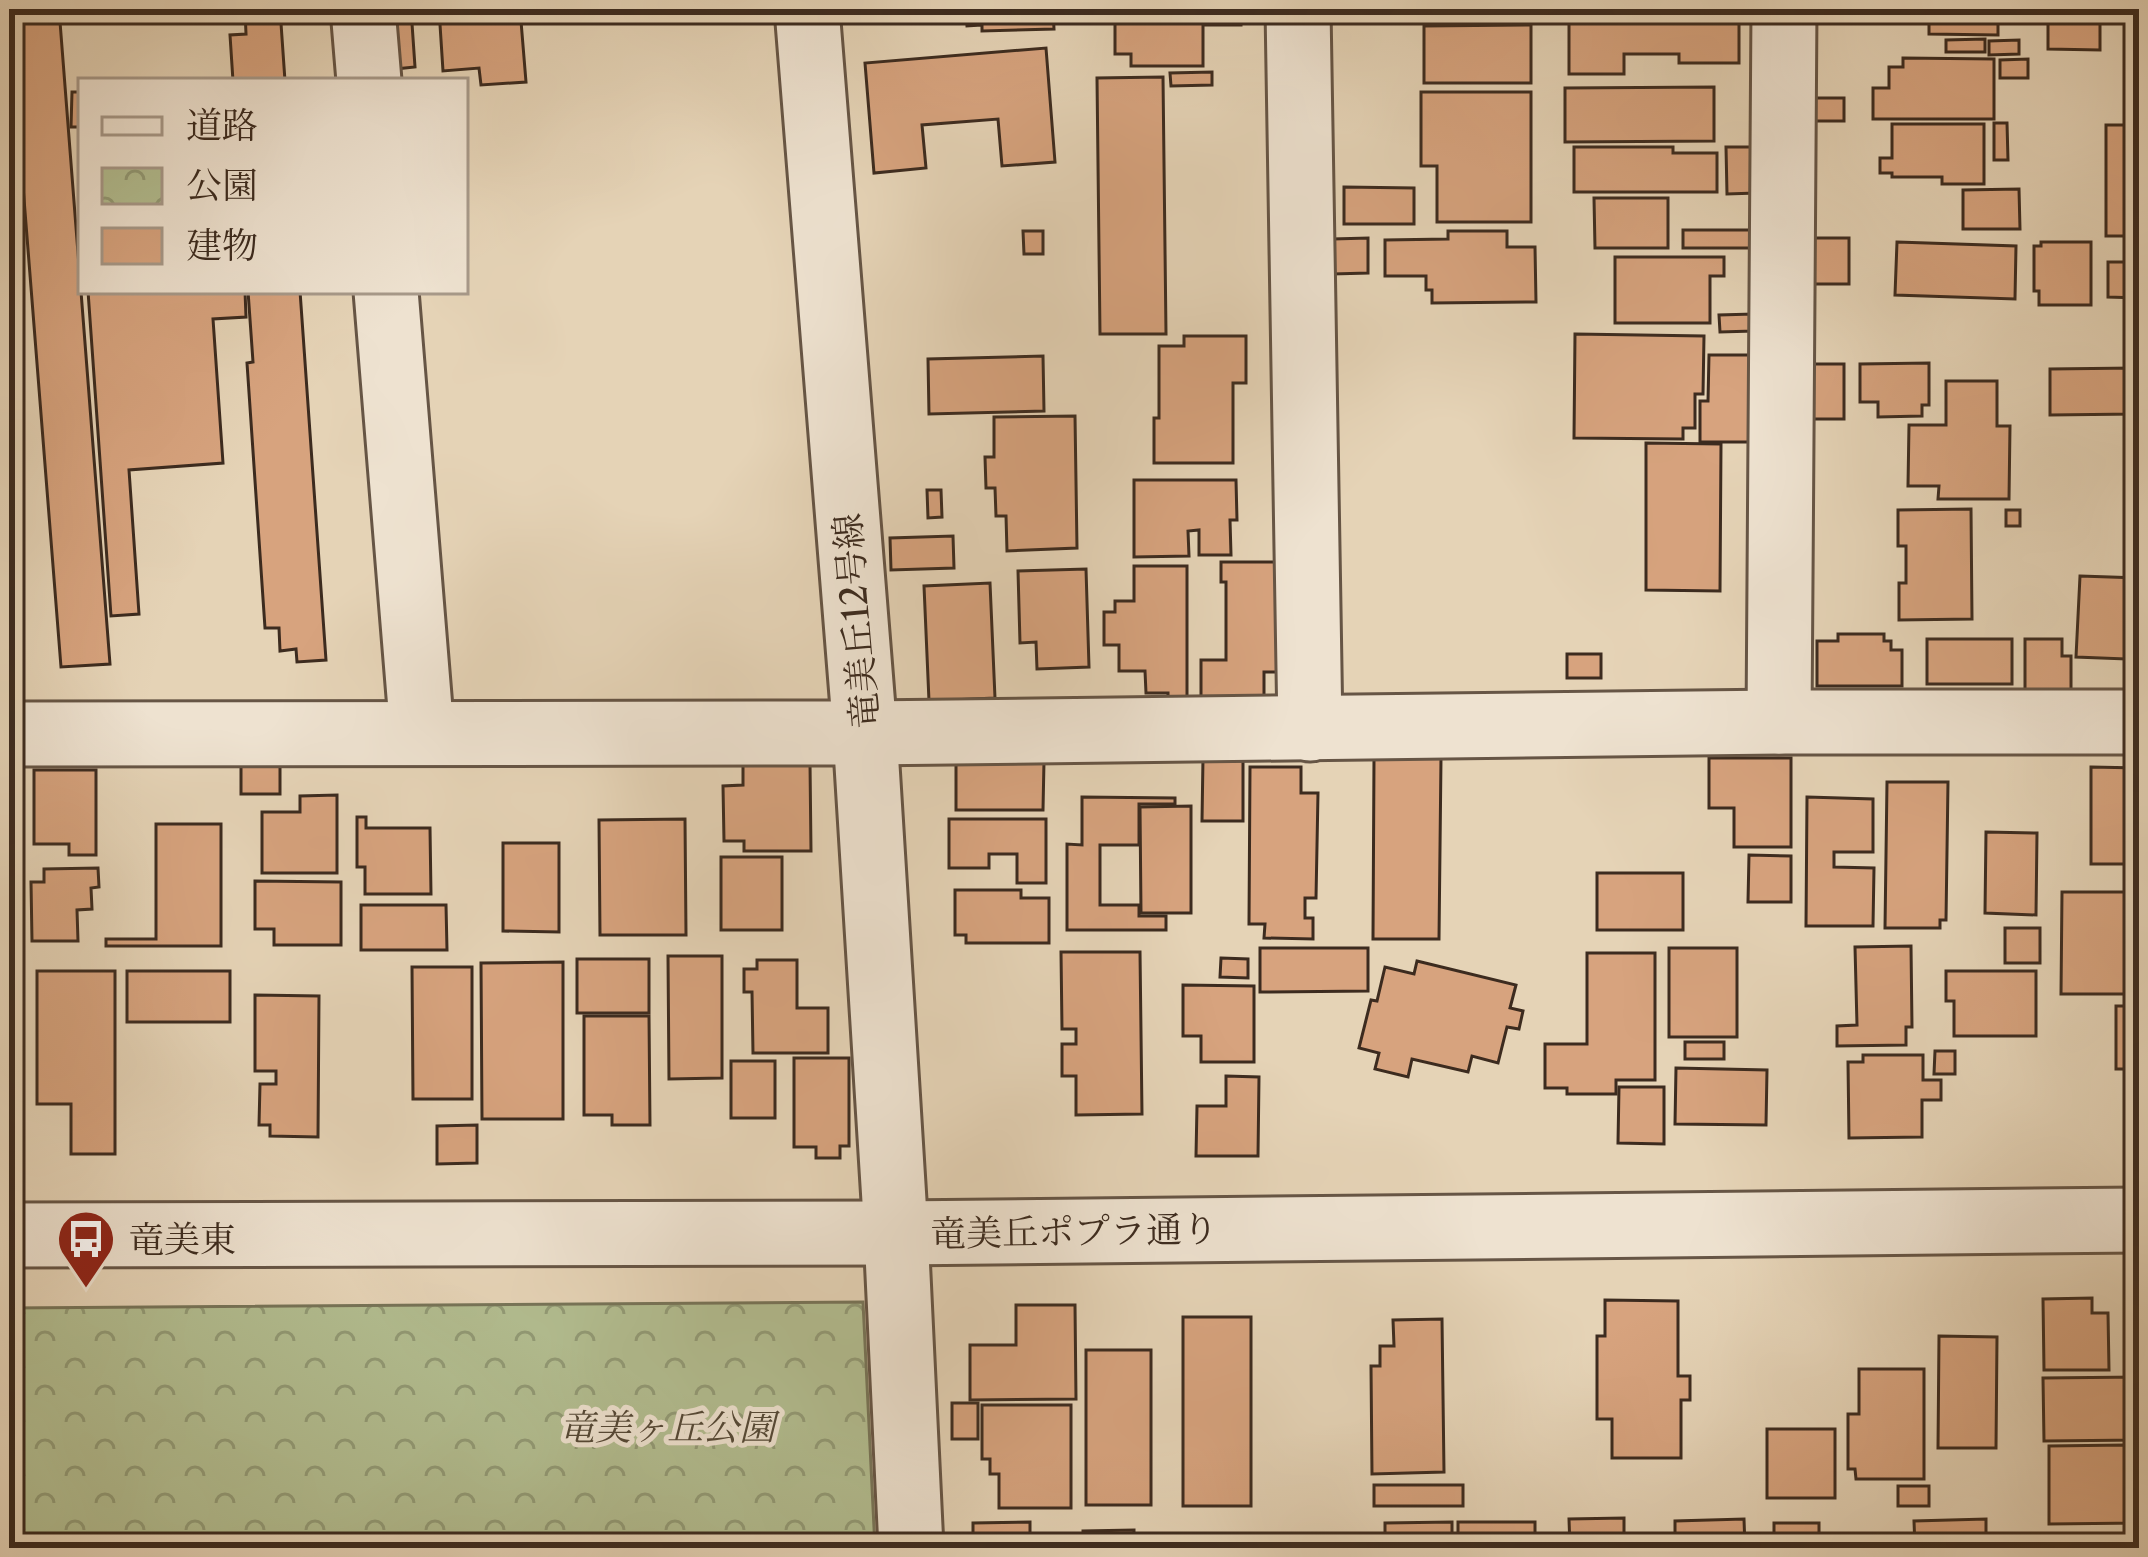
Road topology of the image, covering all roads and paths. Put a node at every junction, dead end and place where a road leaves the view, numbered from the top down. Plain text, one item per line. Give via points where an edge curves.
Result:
1 (363, 9) edge
2 (807, 9) edge
3 (1298, 9) edge
4 (1784, 9) edge
5 (369, 78) edge
6 (386, 294) edge
7 (1779, 722) junction
8 (2139, 722) edge
9 (1310, 729) junction
10 (9, 734) edge
11 (422, 734) junction
12 (865, 734) junction
13 (2139, 1220) edge
14 (896, 1233) junction
15 (9, 1235) edge
16 (911, 1548) edge

1 - 5 street
2 - 12 street, 竜美丘12号線
3 - 9 street
4 - 7 street
6 - 11 street
7 - 8 street
7 - 9 street
9 - 12 street
10 - 11 street
11 - 12 street
12 - 14 street, 竜美丘12号線
13 - 14 street, 竜美丘ポプラ通り
14 - 15 street, 竜美丘ポプラ通り
14 - 16 street, 竜美丘12号線

